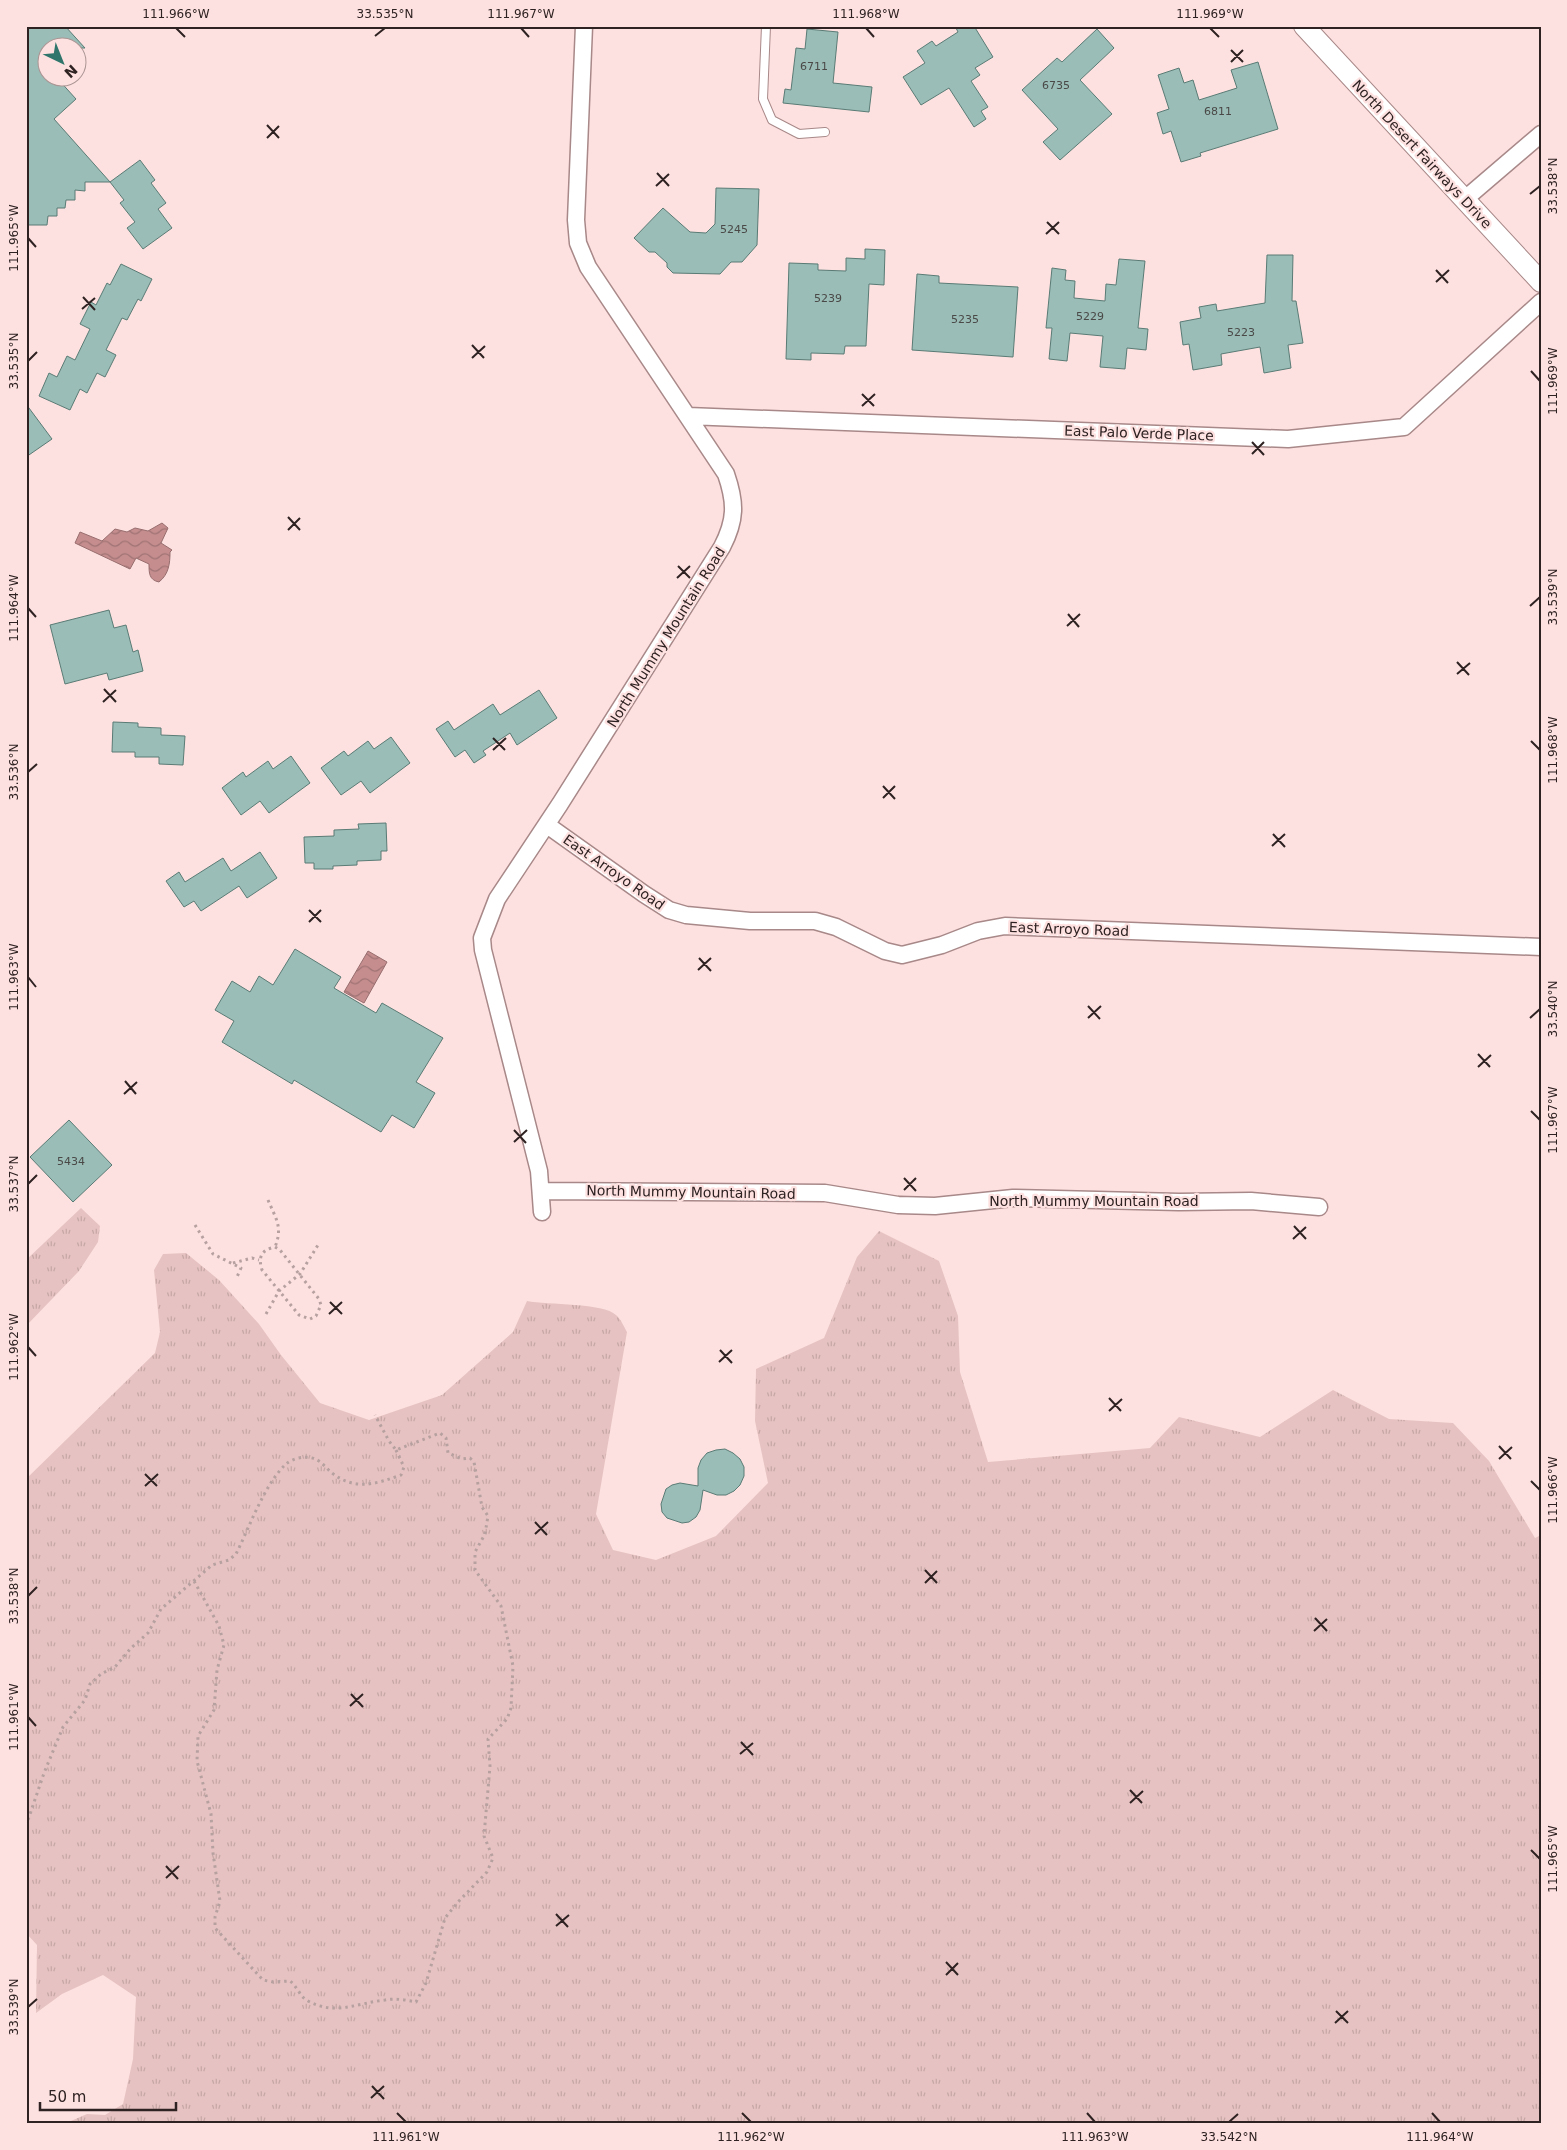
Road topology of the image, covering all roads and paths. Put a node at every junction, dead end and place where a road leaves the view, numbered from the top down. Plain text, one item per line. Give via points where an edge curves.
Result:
1 (584, 26) edge
2 (766, 26) edge
3 (1304, 26) edge
4 (825, 132) dead end
5 (1541, 134) edge
6 (1465, 199) junction
7 (1541, 282) edge
8 (1541, 302) edge
9 (688, 416) junction
10 (547, 825) junction
11 (1541, 947) edge
12 (541, 1191) junction
13 (268, 1200) dead end
14 (1319, 1207) dead end
15 (542, 1212) dead end
16 (195, 1225) dead end
17 (318, 1245) dead end
18 (274, 1247) junction
19 (259, 1260) junction
20 (233, 1263) junction
21 (300, 1274) junction
22 (236, 1279) dead end
23 (279, 1291) junction
24 (266, 1314) dead end
25 (375, 1415) dead end
26 (396, 1450) junction
27 (194, 1580) junction
28 (26, 1826) edge

1 - 9 street, North Mummy Mountain Road via 578,243 588,267
2 - 4 lane via 763,99 772,120 799,134
3 - 6 street, North Desert Fairways Drive
5 - 6 street
6 - 7 street, North Desert Fairways Drive
8 - 9 street, East Palo Verde Place via 1404,427 1288,438
9 - 10 street, North Mummy Mountain Road via 728,480 734,505 730,532
10 - 11 street, East Arroyo Road via 669,910 706,918 816,921 885,951 902,955 942,945 978,931 1005,926
10 - 12 street, North Mummy Mountain Road via 497,899 482,938 538,1164
12 - 14 street, North Mummy Mountain Road via 825,1192 898,1205 935,1206 1013,1198 1251,1201
12 - 15 street, North Mummy Mountain Road
13 - 18 path via 280,1235
16 - 20 path via 213,1254
17 - 21 path
18 - 19 path via 261,1253
18 - 21 path
19 - 20 path via 252,1258
19 - 23 path via 262,1270
20 - 22 path via 241,1268
21 - 23 path
21 - 23 path via 320,1299 316,1316 310,1319 299,1315
23 - 24 path
25 - 26 path
26 - 27 path via 404,1467 401,1475 366,1485 334,1474 316,1459 301,1457 287,1463 271,1483 236,1554 230,1560 212,1564
26 - 27 path via 440,1433 446,1438 448,1453 474,1462 482,1507 488,1516 485,1534 475,1552 475,1570 501,1606 513,1666 508,1719 488,1739 490,1766 484,1836 493,1858 487,1872 445,1918 426,1983 416,2002 386,1999 337,2010 313,2003 305,1999 290,1981 262,1980 215,1928 220,1901 211,1814 197,1761 198,1736 214,1710 217,1670 224,1644 220,1626
27 - 28 path via 161,1609 148,1633 115,1667 90,1684 85,1700 63,1727

